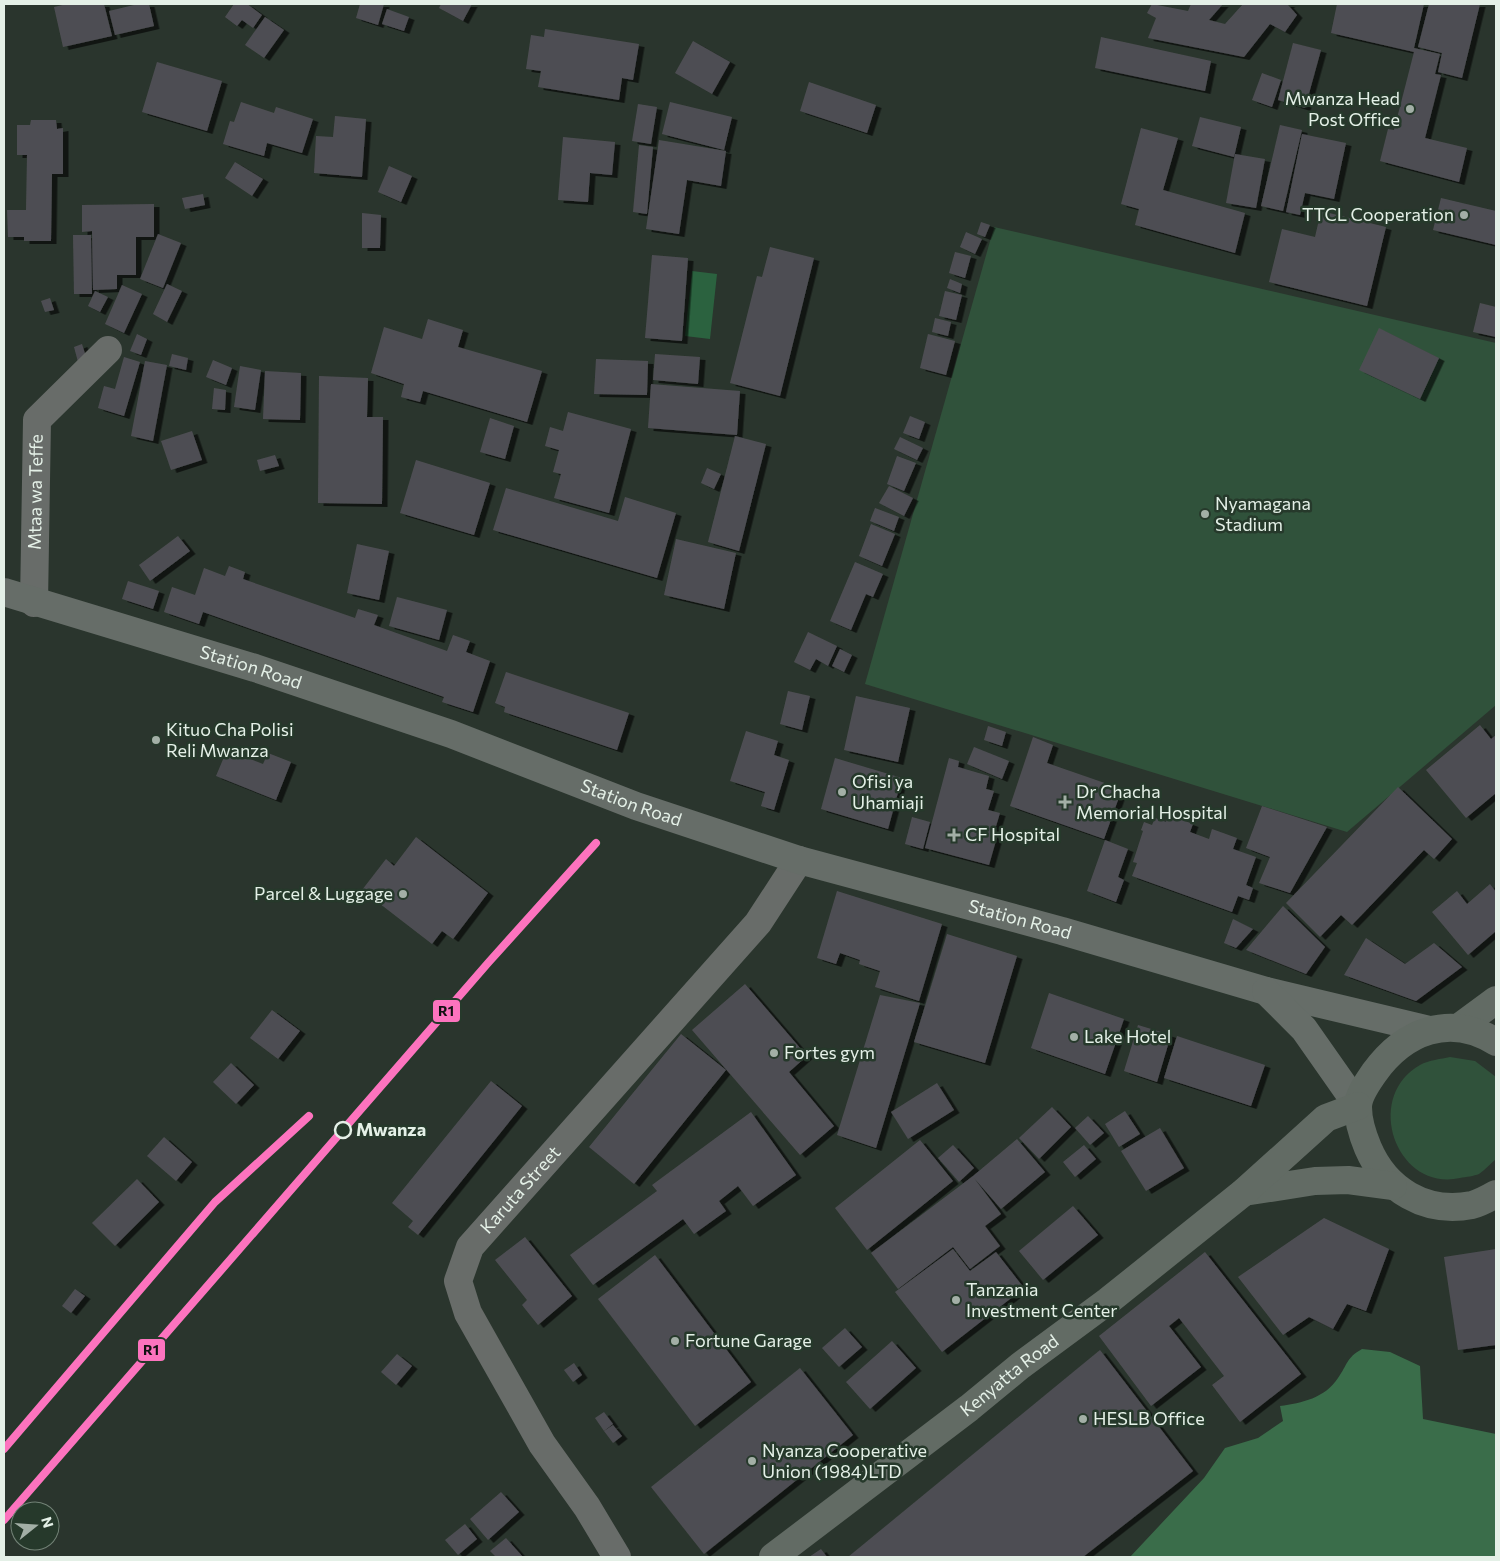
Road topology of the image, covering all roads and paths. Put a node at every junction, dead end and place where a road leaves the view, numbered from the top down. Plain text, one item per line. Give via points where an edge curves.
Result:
1 (108, 350) dead end
2 (4, 592) edge
3 (34, 603) junction
4 (799, 860) junction
5 (1266, 991) junction
6 (1496, 1000) edge
7 (1458, 1028) junction
8 (1430, 1030) junction
9 (1496, 1042) edge
10 (1358, 1106) junction
11 (1393, 1186) junction
12 (1244, 1192) junction
13 (1496, 1194) edge
14 (617, 1557) edge
15 (773, 1557) edge

1 - 3 street, Mtaa wa Teffe via 36,420
2 - 3 main road, Station Road
3 - 4 main road, Station Road via 255,668 442,730 636,806
4 - 5 main road, Station Road via 1062,931
4 - 14 street, Karuta Street via 758,923 470,1247 458,1281 468,1313 542,1444 587,1507
5 - 8 main road, Station Road
5 - 10 main road, Station Road via 1304,1029
6 - 7 highway
7 - 8 highway
7 - 9 highway via 1485,1035
8 - 10 highway via 1404,1040 1384,1059 1366,1084
10 - 11 highway via 1364,1138 1375,1164
10 - 12 highway, Kenyatta Road via 1326,1118
11 - 12 highway, Kenyatta Road via 1348,1180 1315,1181
11 - 13 highway via 1417,1200 1445,1207 1473,1205
12 - 15 highway, Kenyatta Road via 1108,1301

